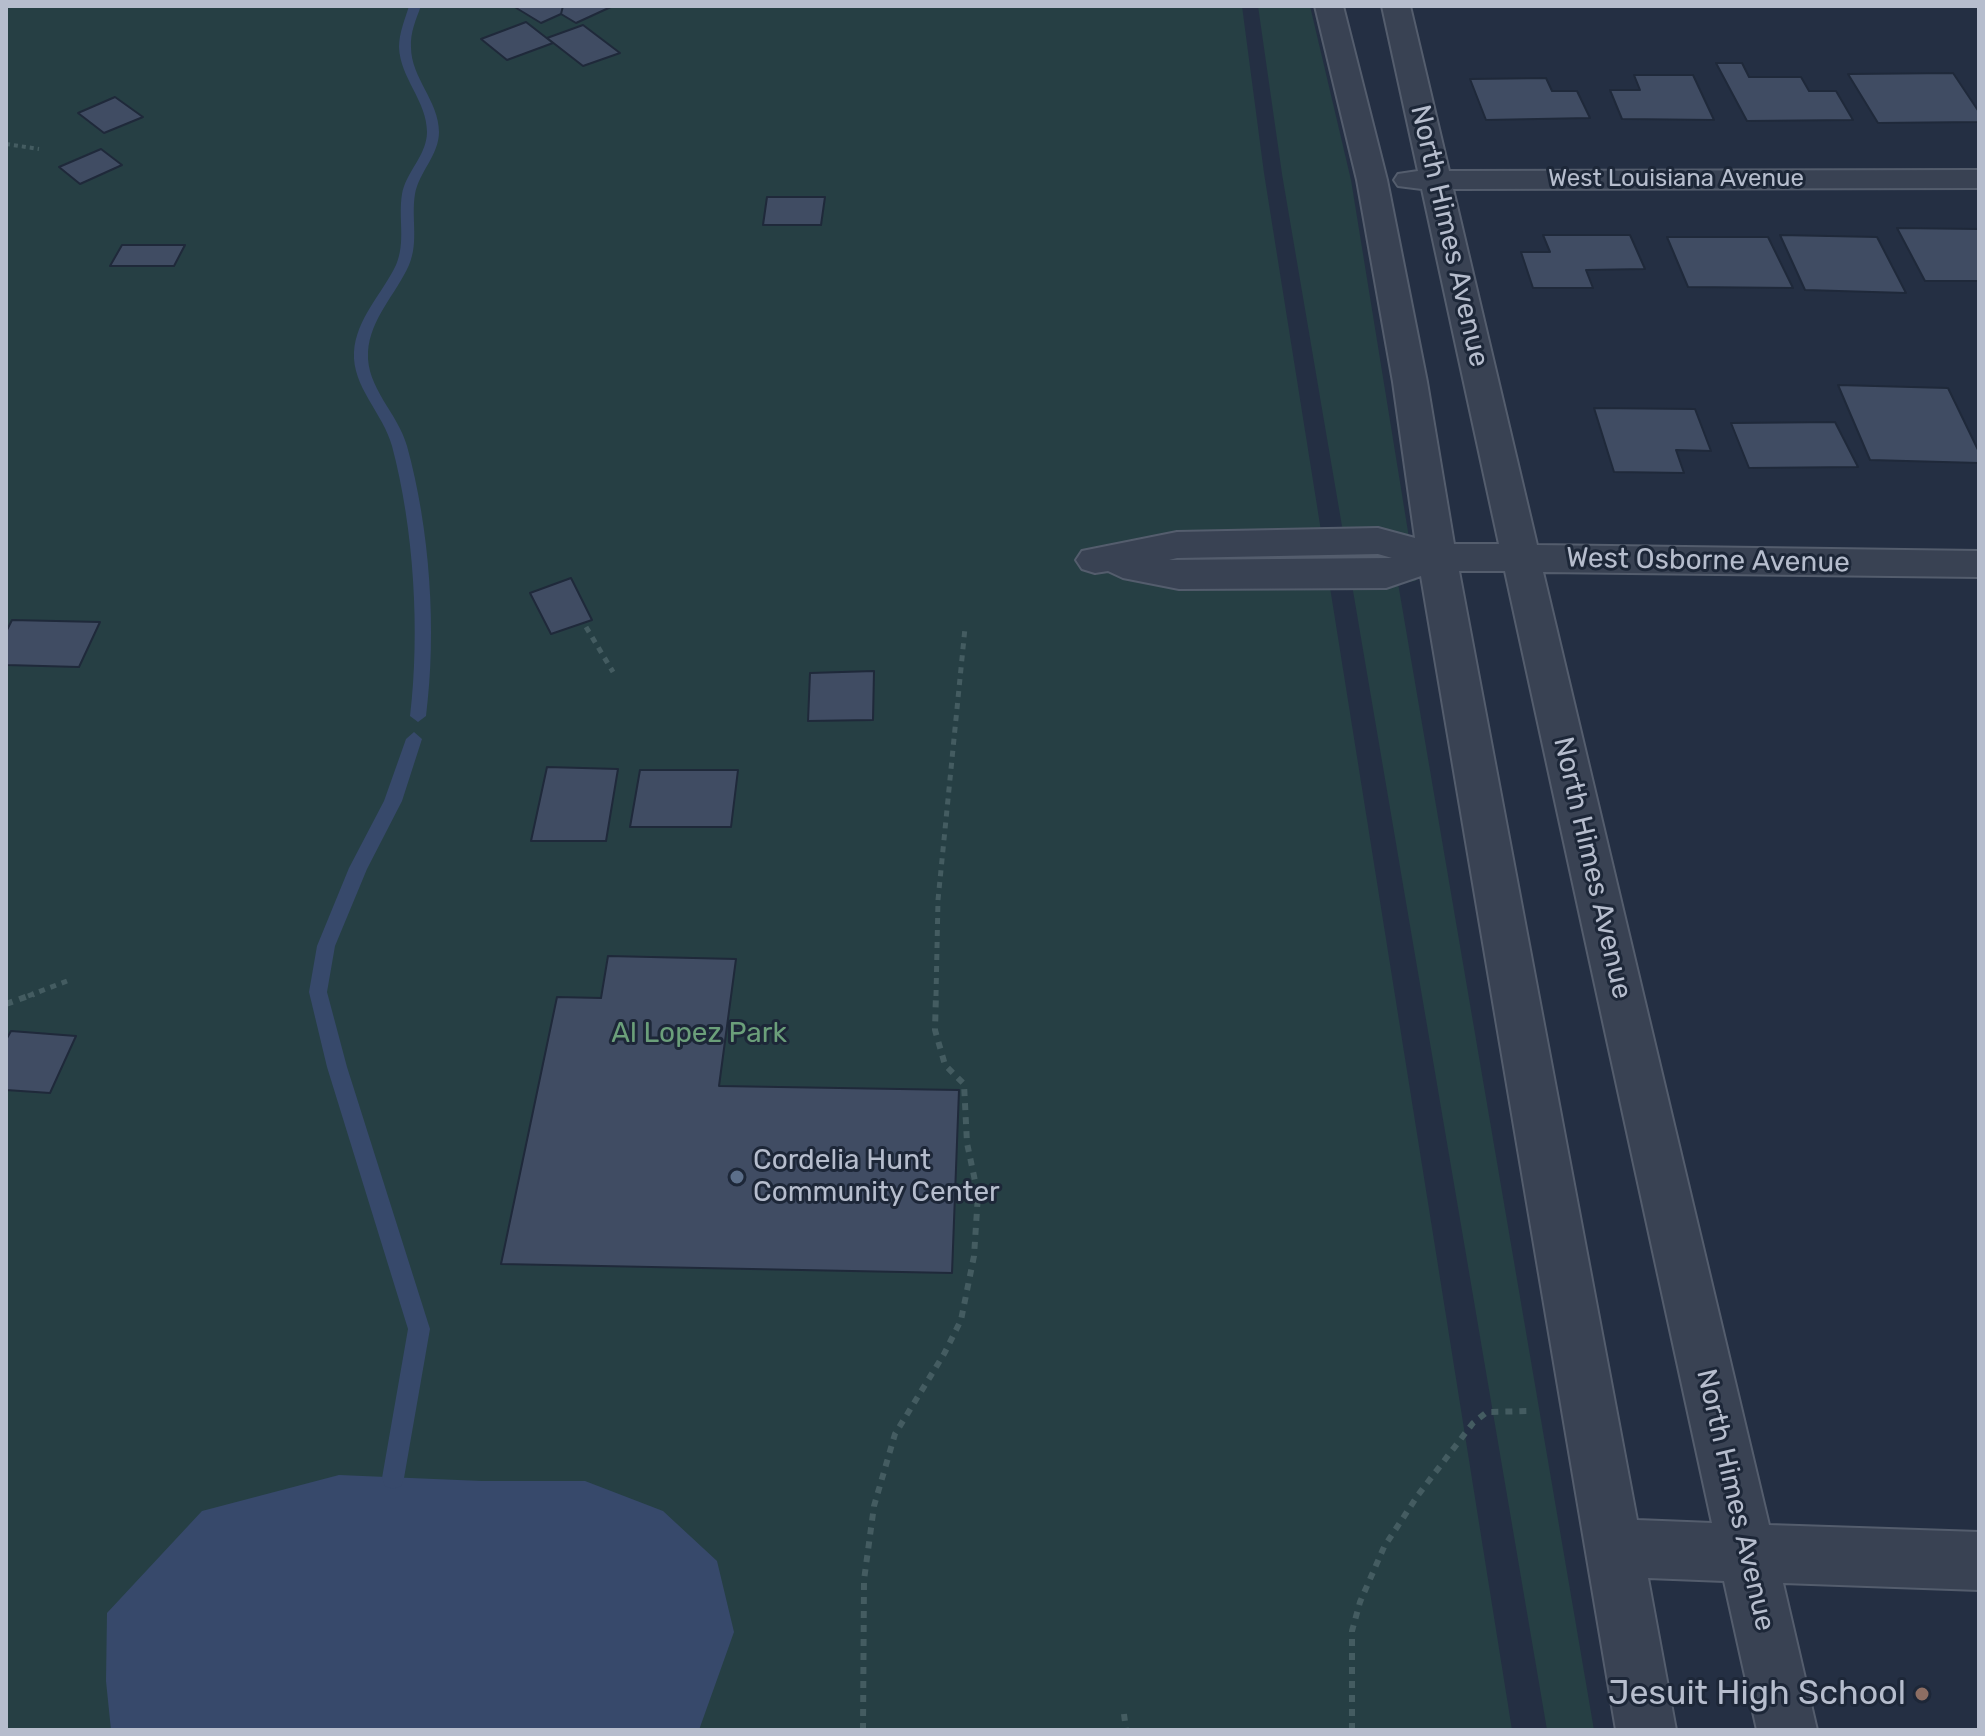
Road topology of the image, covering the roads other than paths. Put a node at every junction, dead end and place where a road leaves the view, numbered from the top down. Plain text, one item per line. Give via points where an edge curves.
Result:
1 (1329, 6) edge
2 (1396, 6) edge
3 (1437, 179) junction
4 (1979, 179) edge
5 (1372, 180) junction
6 (1437, 557) junction
7 (1522, 559) junction
8 (1979, 564) edge
9 (1612, 1548) junction
10 (1746, 1550) junction
11 (1979, 1561) edge
12 (1646, 1730) edge
13 (1787, 1730) edge

1 - 5 street
2 - 3 street, North Himes Avenue
3 - 4 street, West Louisiana Avenue
3 - 5 street, West Louisiana Avenue
3 - 7 street, North Himes Avenue
5 - 6 street
6 - 6 street via 1378,541 1177,545 1095,560 1179,575 1386,574
6 - 7 street, West Osborne Avenue
6 - 9 street
7 - 8 street, West Osborne Avenue
7 - 10 street, North Himes Avenue
9 - 10 street
9 - 12 street
10 - 11 street
10 - 13 street, North Himes Avenue

